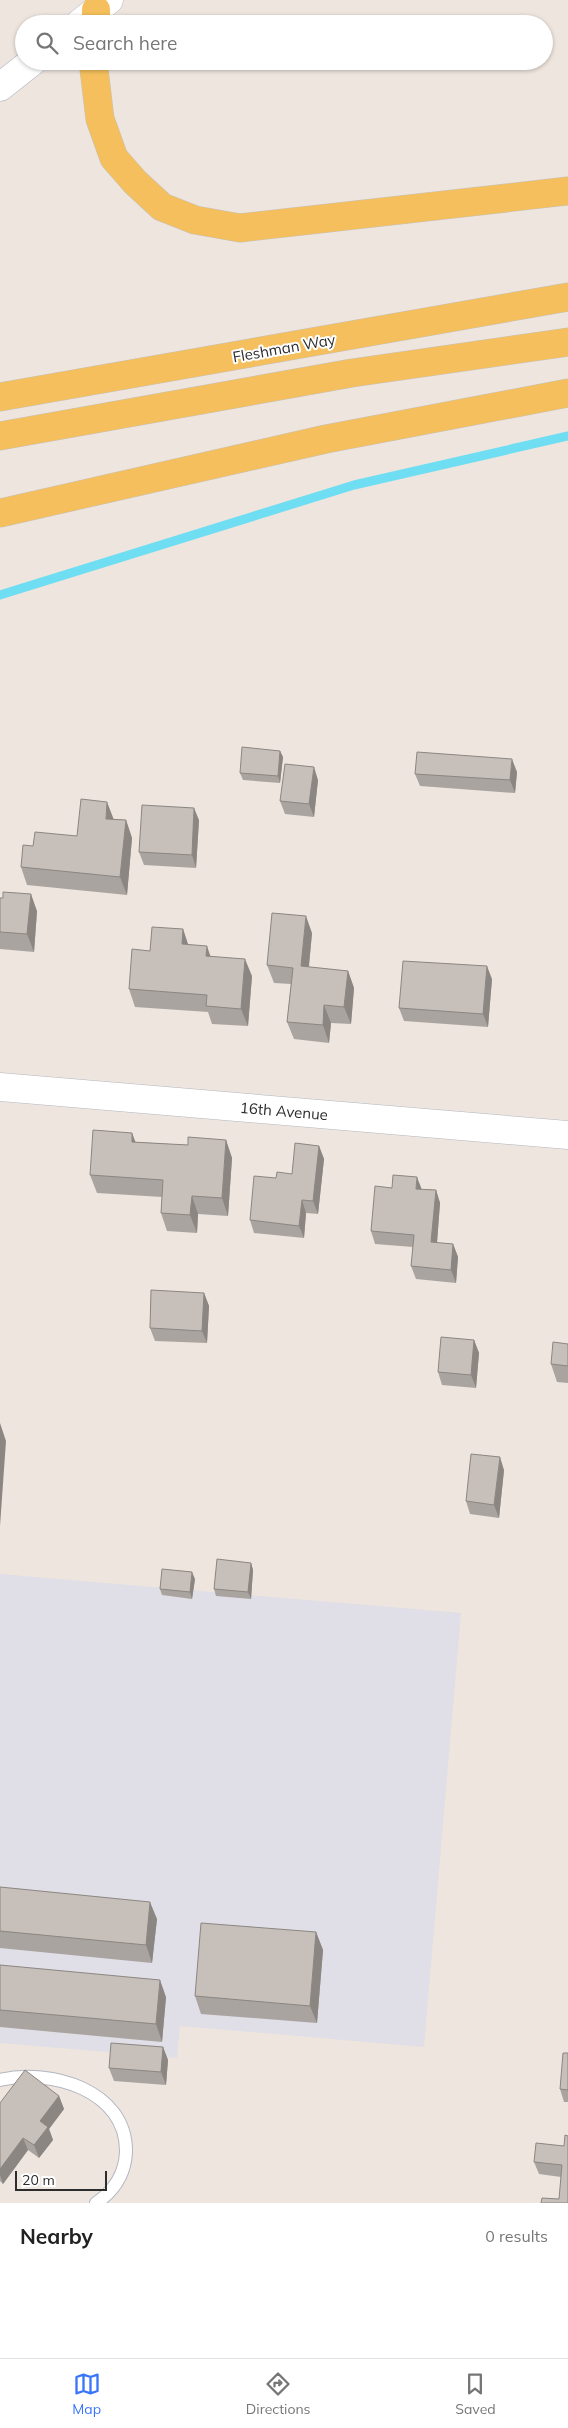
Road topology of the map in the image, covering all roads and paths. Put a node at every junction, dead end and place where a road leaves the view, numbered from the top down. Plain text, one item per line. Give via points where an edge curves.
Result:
1 (22, 70) edge
2 (94, 70) edge
3 (0, 87) edge
4 (568, 191) edge
5 (568, 297) edge
6 (568, 342) edge
7 (568, 393) edge
8 (0, 397) edge
9 (0, 436) edge
10 (0, 513) edge
11 (0, 1087) edge
12 (568, 1135) edge
13 (0, 2080) edge
14 (96, 2203) edge

1 - 3 street
2 - 4 main road via 100,119 114,158 162,207 194,220 240,228
5 - 8 main road, Fleshman Way
6 - 9 main road via 352,373
7 - 10 main road via 326,439
11 - 12 street, 16th Avenue
13 - 14 lane via 17,2076 42,2077 68,2083 96,2096 114,2112 126,2142 125,2158 115,2186

